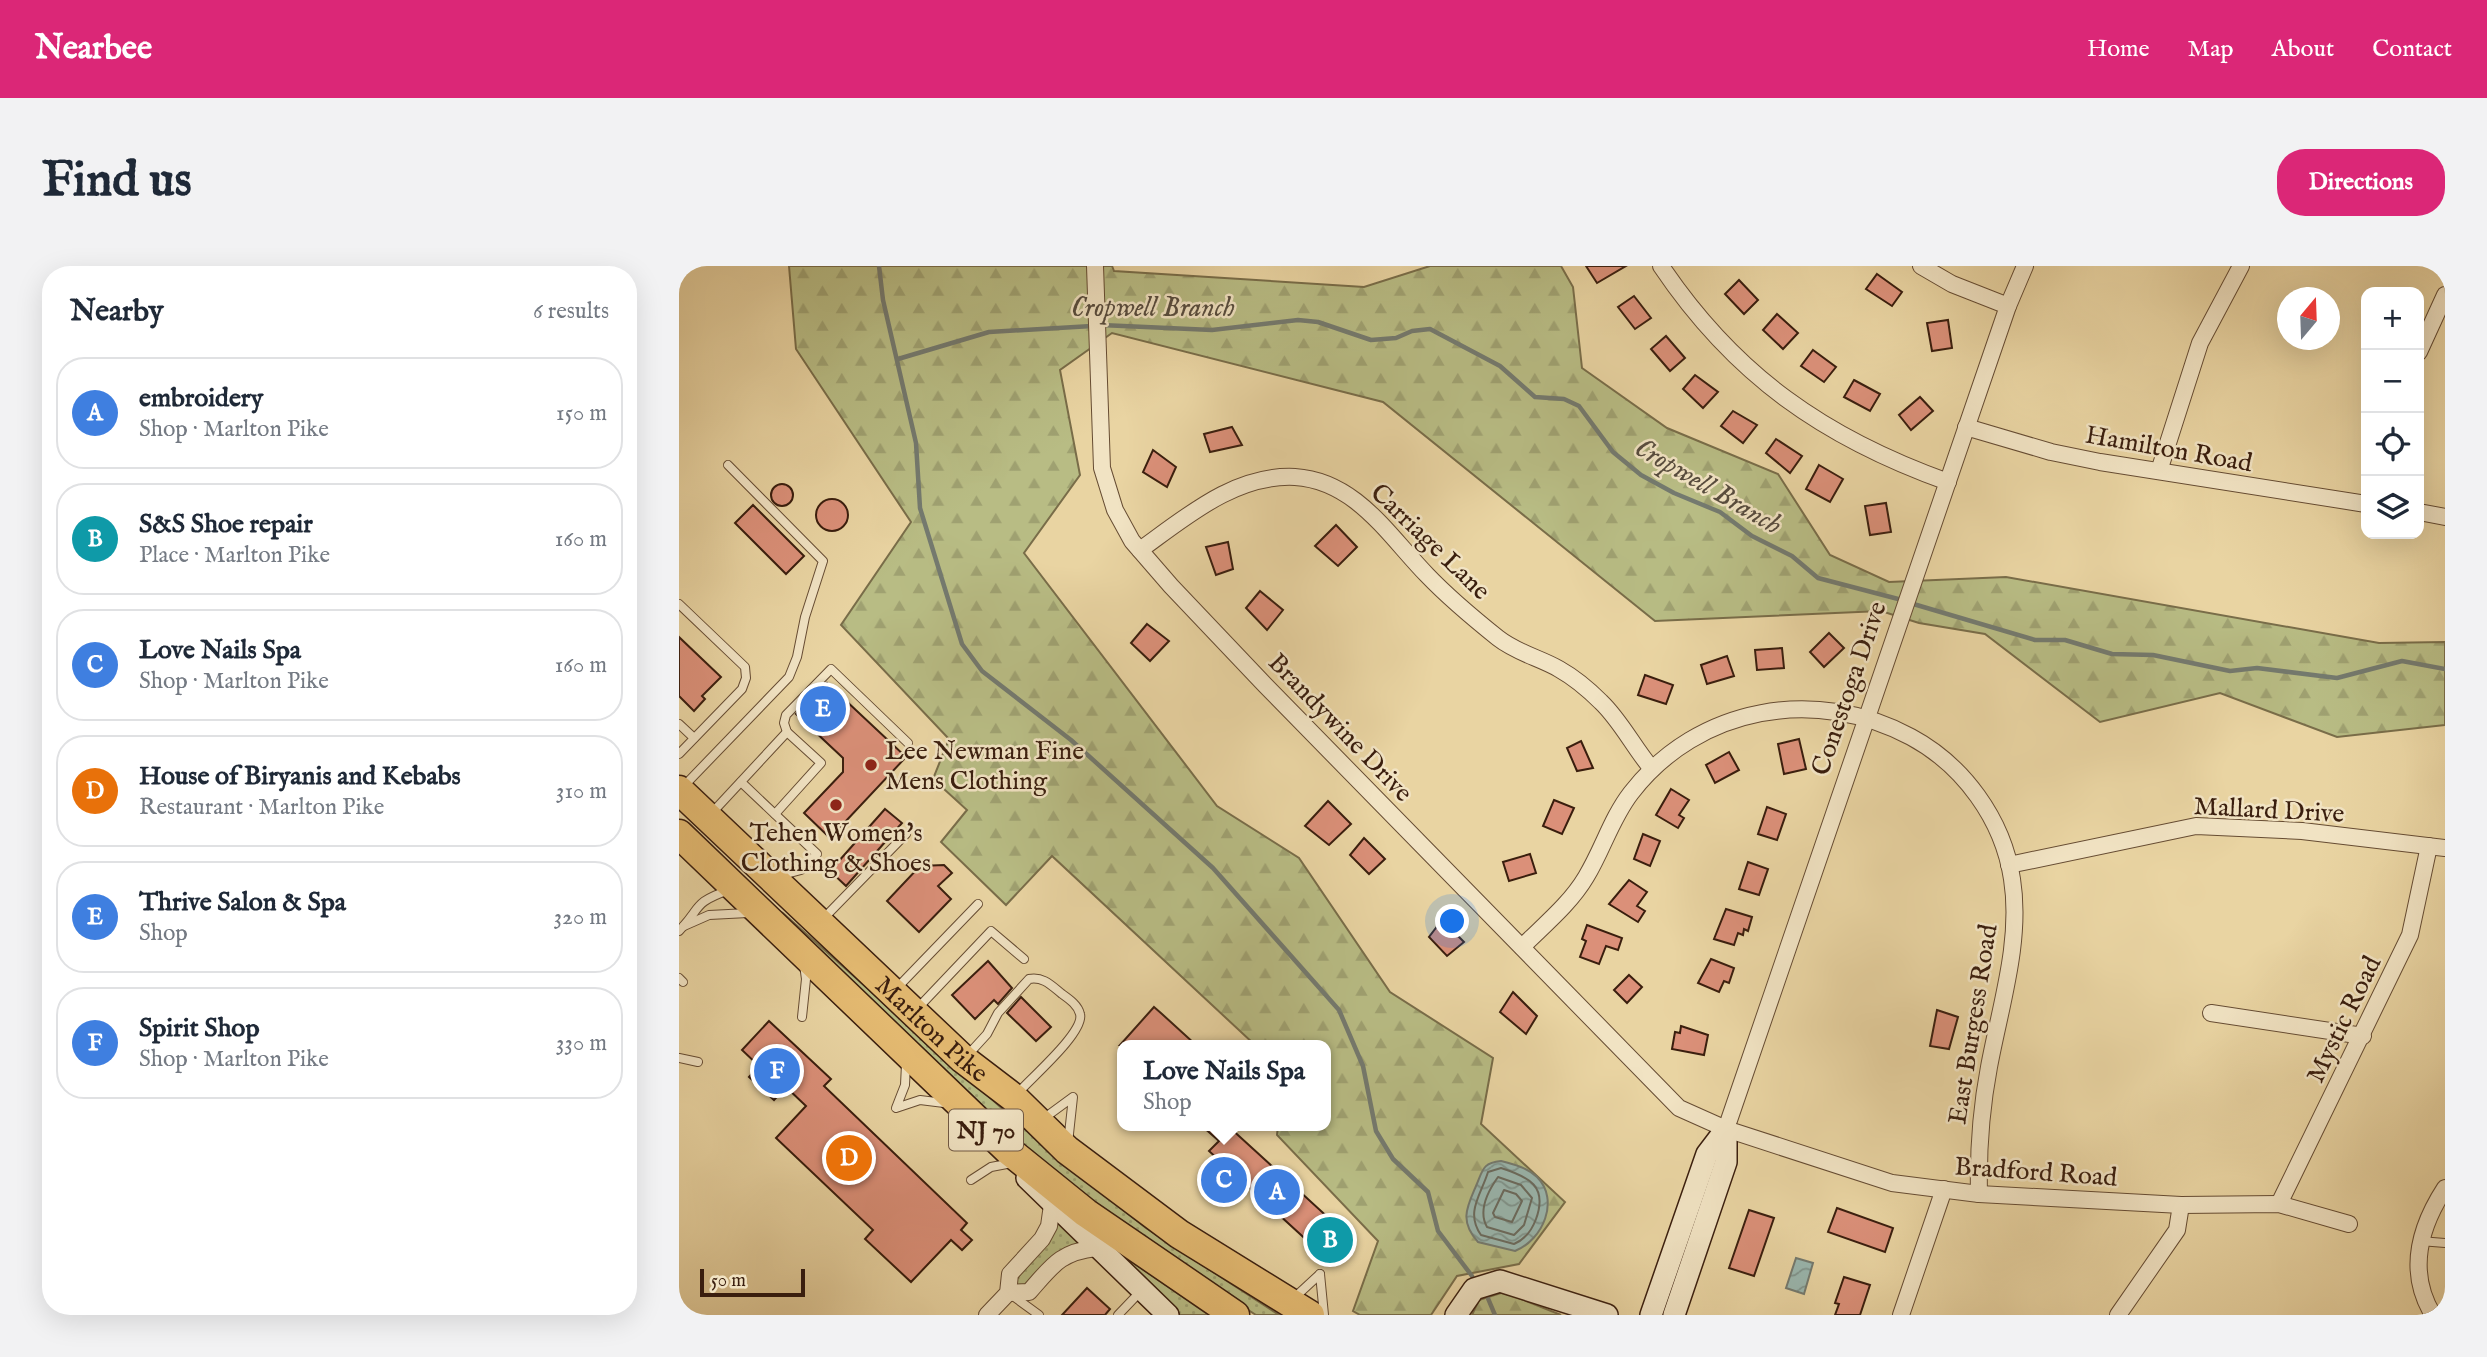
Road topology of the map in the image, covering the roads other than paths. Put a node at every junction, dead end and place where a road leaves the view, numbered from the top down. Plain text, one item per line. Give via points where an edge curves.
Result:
1 (1095, 266) edge
2 (1661, 266) edge
3 (1921, 266) edge
4 (2025, 266) edge
5 (2241, 266) edge
6 (2445, 295) edge
7 (2007, 306) junction
8 (2420, 350) edge
9 (1966, 427) junction
10 (728, 465) dead end
11 (2159, 471) junction
12 (1948, 482) junction
13 (2361, 503) edge
14 (2424, 513) edge
15 (2445, 517) edge
16 (1140, 550) junction
17 (679, 604) edge
18 (1867, 720) junction
19 (679, 724) edge
20 (787, 732) junction
21 (695, 738) junction
22 (908, 743) dead end
23 (679, 754) edge
24 (1652, 769) junction
25 (741, 782) junction
26 (679, 790) edge
27 (775, 814) junction
28 (708, 818) junction
29 (679, 834) edge
30 (907, 834) dead end
31 (2437, 847) edge
32 (2009, 864) junction
33 (767, 874) junction
34 (735, 888) junction
35 (978, 904) dead end
36 (763, 915) junction
37 (813, 917) junction
38 (681, 929) edge
39 (1522, 947) junction
40 (802, 952) junction
41 (1024, 959) dead end
42 (893, 992) junction
43 (914, 1012) junction
44 (2211, 1013) dead end
45 (802, 1017) dead end
46 (2363, 1035) junction
47 (902, 1048) junction
48 (679, 1058) edge
49 (963, 1059) junction
50 (698, 1062) dead end
51 (1014, 1098) junction
52 (970, 1114) junction
53 (1039, 1122) junction
54 (1726, 1129) junction
55 (1067, 1150) junction
56 (1021, 1165) junction
57 (971, 1180) dead end
58 (2445, 1188) edge
59 (1944, 1189) junction
60 (1979, 1194) junction
61 (2279, 1204) junction
62 (1052, 1205) junction
63 (2181, 1205) junction
64 (2349, 1224) dead end
65 (2420, 1241) junction
66 (2445, 1243) edge
67 (1097, 1248) junction
68 (1142, 1290) junction
69 (1008, 1293) junction
70 (1299, 1308) edge
71 (987, 1315) edge
72 (1039, 1315) edge
73 (1118, 1315) edge
74 (1167, 1315) edge
75 (1235, 1315) edge
76 (1324, 1315) edge
77 (1456, 1315) edge
78 (1607, 1315) edge
79 (1651, 1315) edge
80 (1674, 1315) edge
81 (1901, 1315) edge
82 (2118, 1315) edge
83 (2433, 1315) edge

1 - 16 street, Brandywine Drive via 1102,468 1115,510
2 - 12 street via 1733,353 1794,405 1861,447
3 - 7 street
4 - 7 street, Conestoga Drive
5 - 11 street via 2200,342
6 - 8 street
7 - 9 street, Conestoga Drive
9 - 11 street, Hamilton Road via 2052,452
9 - 12 street, Conestoga Drive
10 - 26 lane via 823,561 789,677
11 - 13 street, Hamilton Road
12 - 18 street, Conestoga Drive
14 - 15 street
16 - 24 street, Carriage Lane via 1241,485 1296,477 1332,485 1361,505 1439,587 1501,641 1557,668 1589,691 1615,716
16 - 39 street, Brandywine Drive via 1265,685
17 - 21 lane via 746,671 742,689
18 - 24 street, East Burgess Road via 1816,708 1767,710 1714,727
18 - 32 street, East Burgess Road via 1921,742 1963,775
18 - 54 street, Conestoga Drive
19 - 21 lane
20 - 22 lane via 786,715 831,669
20 - 25 lane
20 - 27 lane via 821,763
21 - 23 lane
24 - 39 street, East Burgess Road via 1614,818 1577,891
25 - 27 lane
25 - 28 lane
26 - 28 highway, Marlton Pike / NJ 70
27 - 33 lane via 817,854 794,873
28 - 33 highway, Marlton Pike / NJ 70
29 - 34 highway, Marlton Pike / NJ 70
30 - 37 lane
31 - 32 street, Mallard Drive via 2302,831 2196,826
31 - 46 street, Mystic Road via 2410,935
32 - 60 street, East Burgess Road via 2012,940 1985,1088
33 - 37 highway, Marlton Pike / NJ 70
34 - 36 highway, Marlton Pike / NJ 70
34 - 37 highway via 775,893
34 - 38 lane via 694,908
35 - 42 lane
36 - 38 lane via 709,915
36 - 40 highway, Marlton Pike / NJ 70
37 - 42 highway, Marlton Pike / NJ 70
39 - 54 street, Brandywine Drive via 1666,1097 1679,1108
40 - 45 lane via 806,979
40 - 47 highway, Marlton Pike / NJ 70
41 - 43 lane via 991,931
42 - 43 highway, Marlton Pike / NJ 70
43 - 49 highway, Marlton Pike / NJ 70
44 - 46 street
46 - 61 street, Mystic Road
47 - 52 highway, Marlton Pike / NJ 70
47 - 52 lane via 906,1076 896,1108 931,1100
48 - 50 lane
49 - 51 highway, Marlton Pike / NJ 70
49 - 51 lane via 1030,979 1043,980 1072,1001 1080,1012 1075,1032
51 - 53 highway, Marlton Pike / NJ 70
52 - 56 highway, Marlton Pike / NJ 70
53 - 55 highway, Marlton Pike / NJ 70
53 - 55 lane via 1073,1097
54 - 59 street, Bradford Road via 1892,1183
54 - 79 street, Conestoga Drive via 1707,1154
54 - 80 street, Conestoga Drive via 1726,1162
55 - 70 highway, Marlton Pike / NJ 70 via 1179,1234
56 - 57 lane via 991,1167
56 - 62 street
56 - 75 highway, Marlton Pike / NJ 70
58 - 65 street via 2428,1214
59 - 60 street, Bradford Road
59 - 81 street
60 - 63 street, Bradford Road
61 - 63 street, Bradford Road
61 - 64 street, Bradford Road
62 - 67 street
62 - 69 street via 1042,1239 1010,1273
63 - 82 street via 2177,1230
65 - 66 lane
65 - 83 street via 2420,1282
67 - 68 street
67 - 69 street via 1060,1257 1029,1292
68 - 73 lane
68 - 74 street
69 - 71 street
69 - 72 lane
70 - 76 lane via 1321,1275
77 - 78 street via 1475,1289 1500,1281

